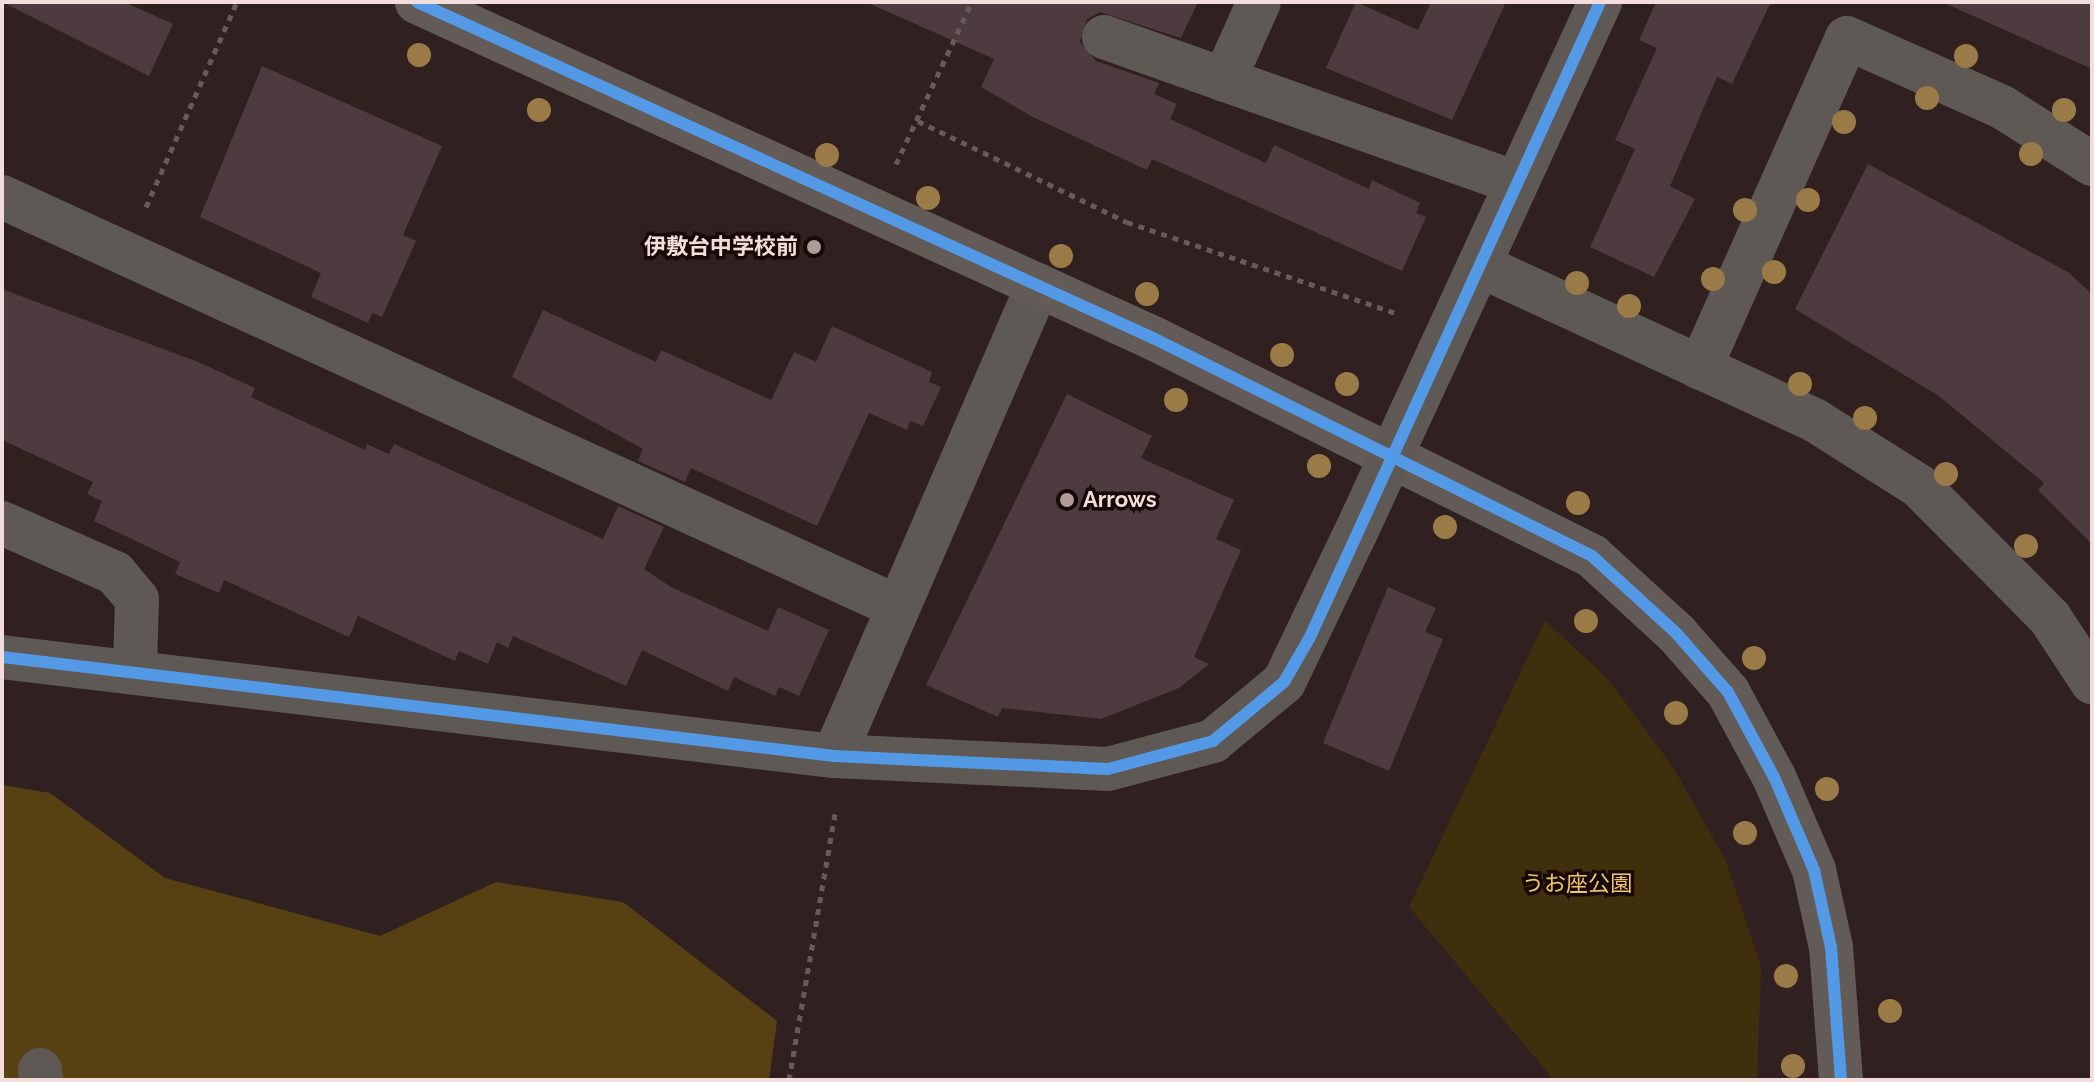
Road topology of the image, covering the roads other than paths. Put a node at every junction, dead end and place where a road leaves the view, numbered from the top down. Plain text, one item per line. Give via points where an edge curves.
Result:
1 (417, 2) edge
2 (1259, 2) edge
3 (1600, 2) edge
4 (1104, 37) dead end
5 (1224, 80) junction
6 (2092, 164) edge
7 (1516, 183) junction
8 (2, 197) edge
9 (1479, 265) junction
10 (1038, 285) junction
11 (1700, 368) junction
12 (2, 523) edge
13 (898, 607) junction
14 (2, 657) edge
15 (135, 669) junction
16 (2092, 682) edge
17 (837, 774) junction
18 (1841, 1080) edge

1 - 10 street
2 - 5 street
3 - 7 street
4 - 5 street
5 - 7 street
6 - 11 street via 2002,107 1847,38
7 - 9 street
8 - 13 street
9 - 11 street
9 - 17 street, bridge via 1428,334 1356,532 1284,682 1213,741 1108,769
10 - 13 street
10 - 18 street via 1520,516 1592,556 1677,634 1728,692 1814,870 1833,961
11 - 16 street via 1816,421 1919,486 2039,606
12 - 15 street via 115,573 137,599
13 - 17 street
14 - 15 street
15 - 17 street

